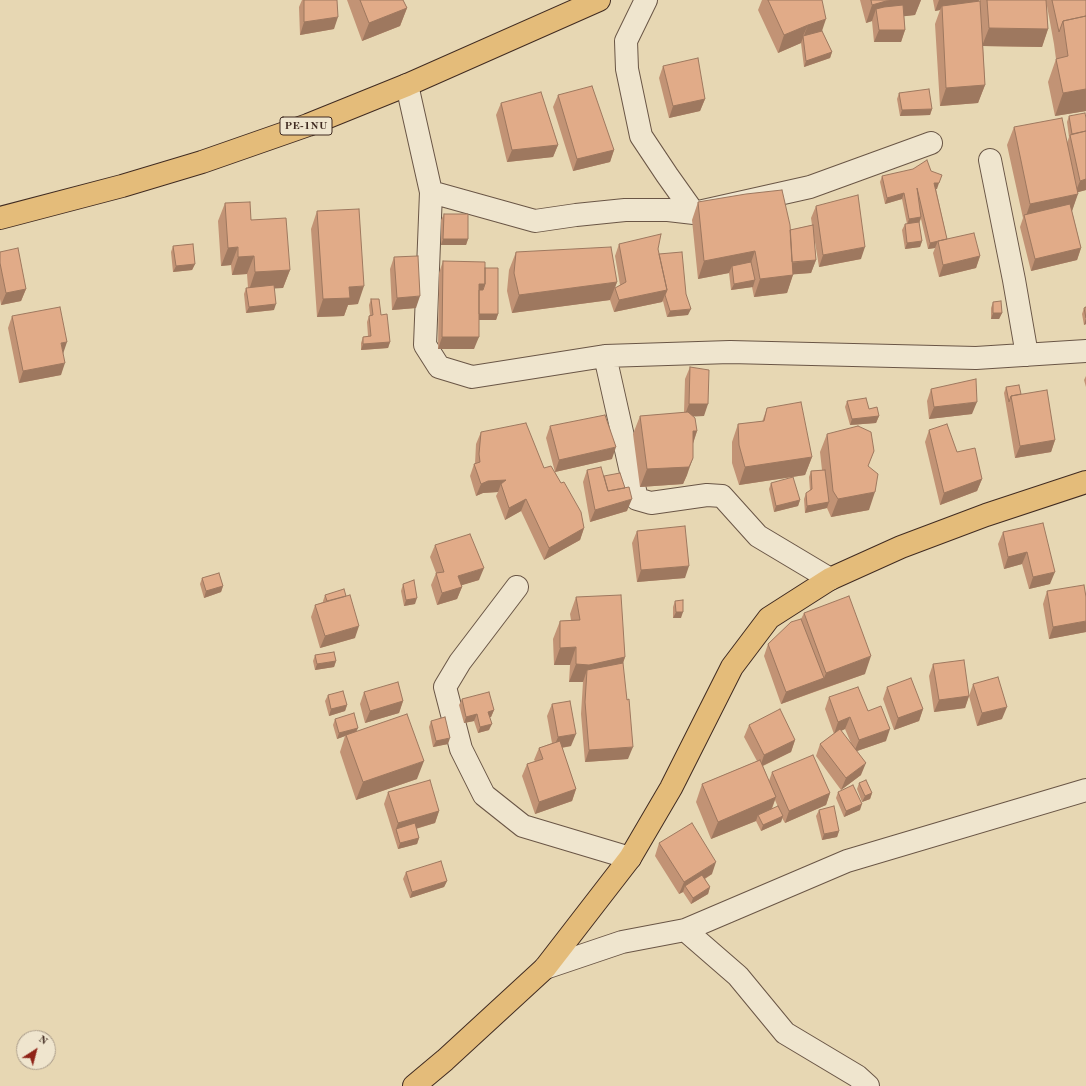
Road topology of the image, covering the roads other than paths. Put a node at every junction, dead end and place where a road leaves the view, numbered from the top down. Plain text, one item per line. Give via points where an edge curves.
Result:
1 (599, 0) edge
2 (646, 0) edge
3 (407, 86) junction
4 (931, 143) dead end
5 (990, 160) dead end
6 (431, 192) junction
7 (694, 213) junction
8 (0, 218) edge
9 (1086, 351) edge
10 (1027, 355) junction
11 (605, 356) junction
12 (1086, 482) edge
13 (830, 579) junction
14 (517, 587) dead end
15 (1086, 790) edge
16 (630, 858) junction
17 (685, 930) junction
18 (545, 968) junction
19 (414, 1086) edge
20 (868, 1086) edge

1 - 3 main road, PE-1NU
2 - 7 street via 626,41 627,69 641,136
3 - 6 street
3 - 8 main road, PE-1NU via 308,125 202,162
4 - 7 street via 810,187
5 - 10 street
6 - 7 street via 535,222 625,210
6 - 11 street via 425,345 439,367 472,377
9 - 10 street
10 - 11 street via 976,358 730,352
11 - 13 street via 637,499 651,503 707,495 722,496 758,536
12 - 13 main road via 964,523 901,547
13 - 16 main road via 769,618 732,666 671,788
14 - 16 street via 445,686 461,749 484,795 523,826
15 - 17 street via 847,861
16 - 18 main road
17 - 18 street via 622,942
17 - 20 street via 738,976 785,1033
18 - 19 main road

